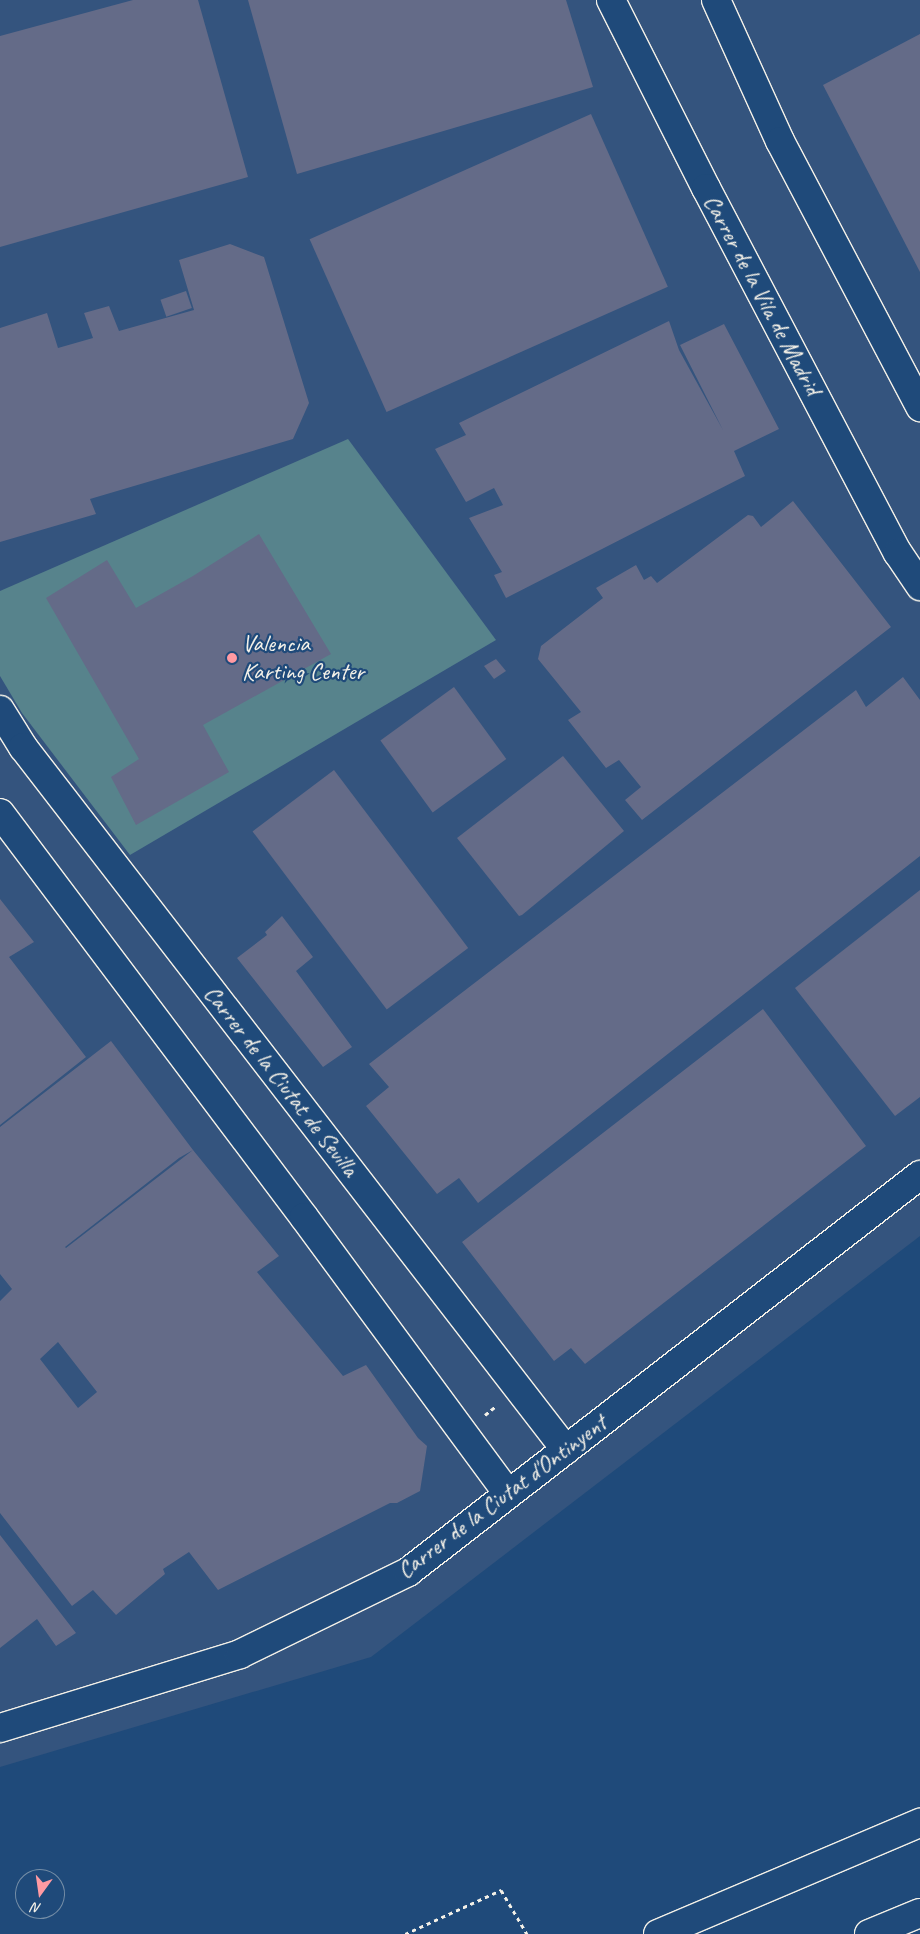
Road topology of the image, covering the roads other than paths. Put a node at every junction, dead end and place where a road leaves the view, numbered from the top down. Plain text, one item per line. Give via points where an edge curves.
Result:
1 (611, 0) edge
2 (716, 0) edge
3 (920, 408) edge
4 (920, 586) edge
5 (0, 710) edge
6 (0, 813) edge
7 (920, 1175) edge
8 (566, 1450) junction
9 (508, 1494) junction
10 (0, 1728) edge
11 (920, 1823) edge
12 (920, 1913) edge
13 (920, 1923) edge
14 (658, 1934) edge
15 (869, 1934) edge
16 (897, 1934) edge

1 - 4 main road, Carrer de la Vila de Madrid via 898,553
2 - 3 main road via 780,141
5 - 8 main road, Carrer de la Ciutat de Sevilla via 23,747
6 - 9 main road
7 - 8 main road, Carrer de la Ciutat d'Ontinyent
8 - 9 main road, Carrer de la Ciutat d'Ontinyent
9 - 10 main road, Carrer de la Ciutat d'Ontinyent via 408,1572 240,1654
11 - 14 main road
12 - 15 main road
13 - 16 main road

